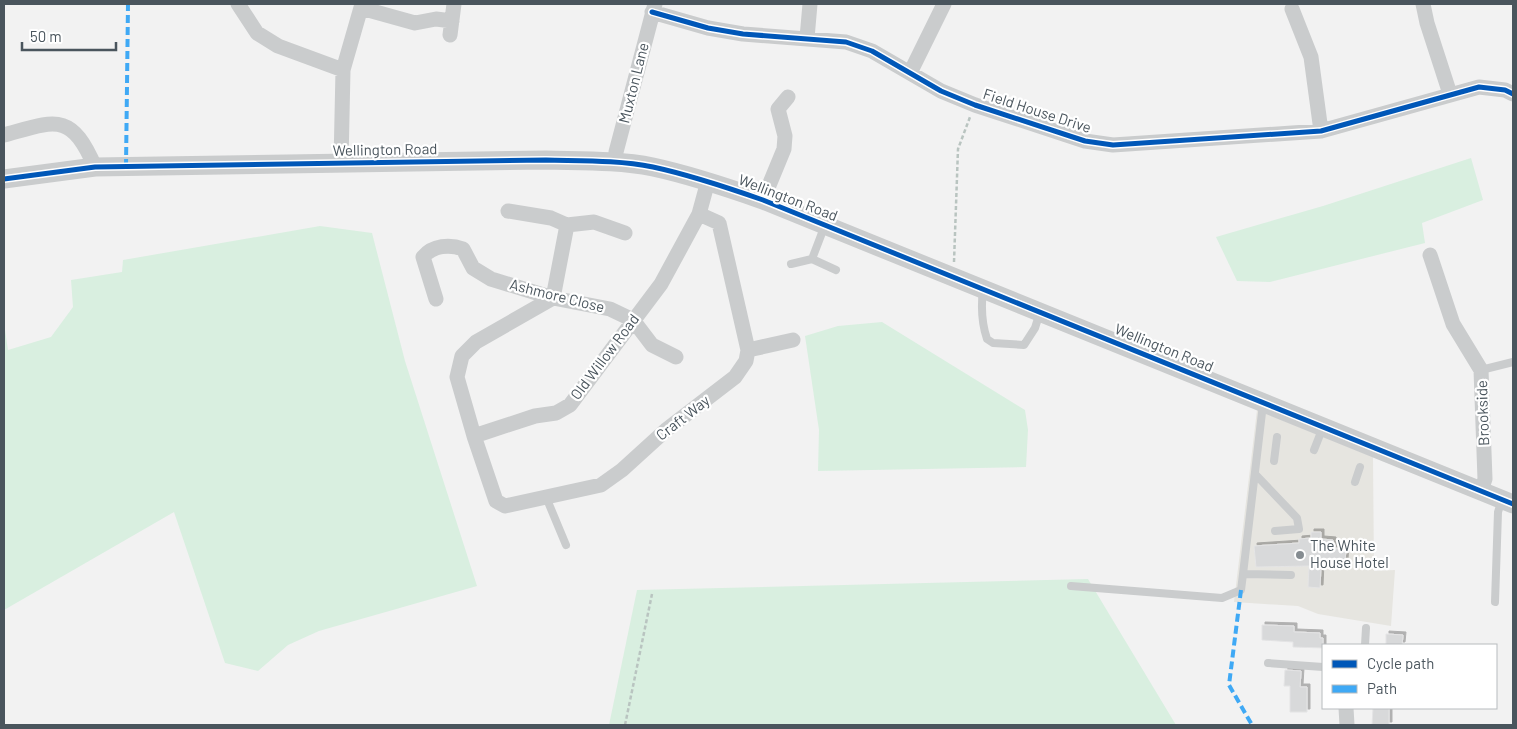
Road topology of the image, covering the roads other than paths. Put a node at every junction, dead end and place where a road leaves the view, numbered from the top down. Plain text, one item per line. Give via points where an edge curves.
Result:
1 (238, 4) edge
2 (454, 4) edge
3 (810, 4) edge
4 (944, 4) edge
5 (1423, 4) edge
6 (361, 6) edge
7 (653, 8) edge
8 (1292, 9) dead end
9 (806, 38) junction
10 (343, 70) junction
11 (910, 74) junction
12 (1450, 94) junction
13 (1513, 94) edge
14 (763, 105) dead end
15 (1321, 131) junction
16 (4, 135) edge
17 (616, 162) junction
18 (341, 164) junction
19 (95, 167) junction
20 (4, 179) edge
21 (708, 181) junction
22 (762, 200) junction
23 (508, 211) dead end
24 (699, 214) junction
25 (567, 225) junction
26 (825, 225) junction
27 (625, 233) dead end
28 (1430, 255) dead end
29 (812, 259) junction
30 (791, 264) dead end
31 (836, 270) dead end
32 (983, 289) junction
33 (553, 298) junction
34 (436, 299) dead end
35 (1040, 312) junction
36 (633, 320) junction
37 (793, 340) dead end
38 (748, 350) junction
39 (676, 357) dead end
40 (1513, 362) edge
41 (1481, 370) junction
42 (1263, 402) junction
43 (1323, 427) junction
44 (474, 436) junction
45 (1277, 437) dead end
46 (1314, 450) dead end
47 (1274, 461) dead end
48 (1360, 467) dead end
49 (1254, 474) junction
50 (1355, 482) dead end
51 (1481, 492) junction
52 (546, 497) junction
53 (1508, 502) edge
54 (1274, 530) dead end
55 (566, 545) dead end
56 (1243, 574) junction
57 (1291, 575) dead end
58 (1071, 586) dead end
59 (1495, 602) dead end
60 (1366, 628) dead end
61 (1365, 644) edge
62 (1268, 664) dead end
63 (1322, 667) edge
64 (1346, 709) edge
65 (1347, 725) edge

1 - 10 street via 257,33 278,46
2 - 6 street via 451,28 436,19 415,24
3 - 9 street
4 - 11 street
5 - 12 street
6 - 10 street
7 - 9 street, Field House Drive via 708,28
7 - 17 street, Muxton Lane
8 - 15 street via 1311,57
9 - 11 street, Field House Drive via 846,42 872,51
10 - 18 street
11 - 15 street, Field House Drive via 975,105 1085,141 1113,145
12 - 13 street, Field House Drive via 1479,87
12 - 15 street, Field House Drive
14 - 22 street via 783,103 786,136 784,149
16 - 19 street via 53,123 66,127 73,130 86,147
17 - 18 street, Wellington Road via 546,160
17 - 21 street, Wellington Road via 651,166
18 - 19 street, Wellington Road
19 - 20 street, Wellington Road
21 - 22 street, Wellington Road
21 - 24 street
22 - 26 street, Wellington Road
23 - 25 street via 551,218
24 - 36 street, Old Willow Road via 661,284
24 - 38 street via 719,223
25 - 27 street via 594,222
25 - 33 street
26 - 29 lane
26 - 32 street, Wellington Road
28 - 41 street, Brookside via 1453,324
29 - 30 lane
29 - 31 lane
32 - 35 street, Wellington Road
32 - 35 lane via 981,300 989,341 1024,345 1033,333
33 - 34 street, Ashmore Close via 492,279 472,268 463,249 450,244 427,252 423,257
33 - 36 street, Ashmore Close via 610,309
33 - 44 street via 476,342 462,356 457,376
35 - 42 street, Wellington Road
36 - 39 street via 652,345
36 - 44 street, Old Willow Road via 570,405 556,413 535,416
37 - 38 street
38 - 52 street, Craft Way via 746,361 735,377 666,430 622,470 600,485
40 - 41 lane
41 - 51 street, Brookside via 1485,479
42 - 43 street, Wellington Road
42 - 49 lane
43 - 46 lane
43 - 51 street, Wellington Road
44 - 52 street, Craft Way via 496,501 505,506
45 - 47 lane
48 - 50 lane
49 - 54 lane via 1297,518 1299,530
49 - 56 lane
51 - 53 street, Wellington Road
52 - 55 lane
53 - 59 lane via 1498,512
56 - 57 lane
56 - 58 lane via 1242,590 1222,598
60 - 61 lane
62 - 63 lane
64 - 65 street

